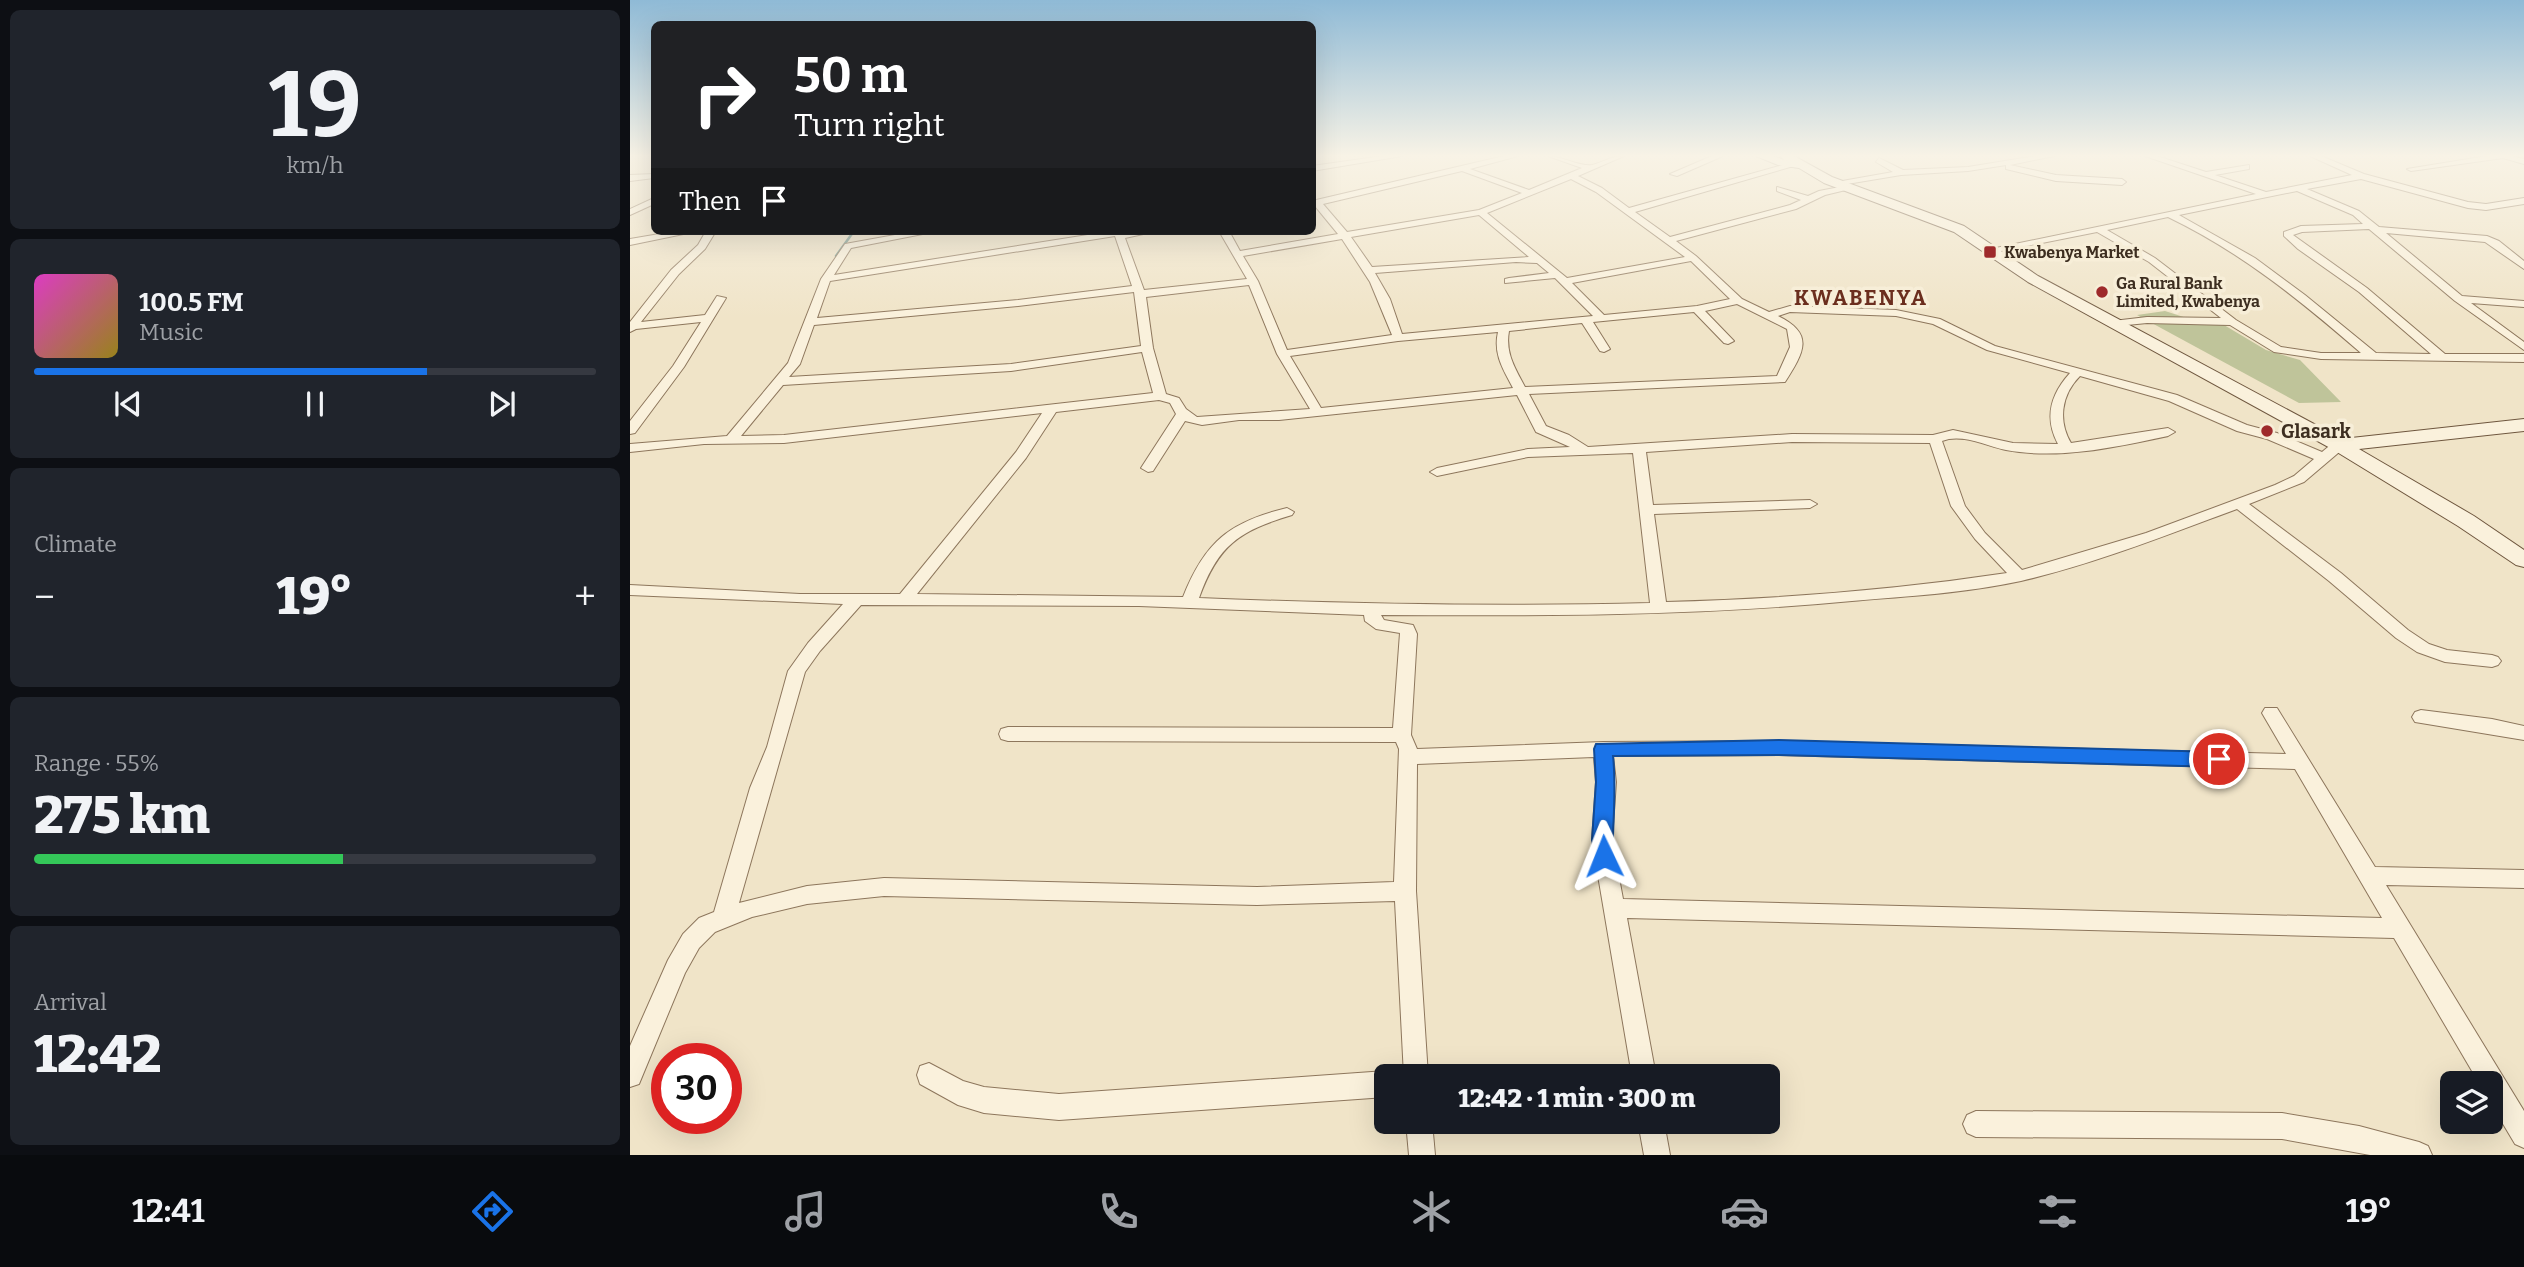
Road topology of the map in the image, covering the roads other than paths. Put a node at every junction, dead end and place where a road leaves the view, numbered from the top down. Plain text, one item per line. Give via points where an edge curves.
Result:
1 (1322, 210) edge
2 (1487, 210) edge
3 (1632, 210) edge
4 (1782, 210) edge
5 (1911, 210) edge
6 (2195, 210) edge
7 (2351, 210) edge
8 (1628, 211) joint
9 (1481, 212) junction
10 (2171, 215) junction
11 (2375, 228) junction
12 (2099, 229) junction
13 (670, 235) edge
14 (709, 235) edge
15 (910, 235) edge
16 (1106, 235) edge
17 (1120, 235) edge
18 (1227, 235) edge
19 (1347, 236) junction
20 (1668, 240) junction
21 (630, 242) edge
22 (1991, 250) junction
23 (1528, 251) junction
24 (1239, 254) junction
25 (1693, 258) junction
26 (1516, 259) junction
27 (1539, 260) junction
28 (2524, 266) edge
29 (1371, 270) junction
30 (1561, 278) junction
31 (826, 279) junction
32 (1253, 281) junction
33 (1509, 281) dead end
34 (1139, 291) junction
35 (721, 298) dead end
36 (2459, 299) junction
37 (1738, 301) junction
38 (2524, 304) edge
39 (1698, 309) junction
40 (1769, 315) junction
41 (706, 318) junction
42 (1601, 318) junction
43 (1585, 319) junction
44 (810, 322) junction
45 (2232, 322) junction
46 (2117, 323) junction
47 (632, 327) edge
48 (1504, 328) junction
49 (1398, 338) junction
50 (1728, 341) dead end
51 (2524, 347) edge
52 (1147, 348) junction
53 (1604, 349) dead end
54 (1283, 354) junction
55 (2372, 356) junction
56 (2442, 357) junction
57 (2524, 358) edge
58 (2077, 373) junction
59 (782, 380) junction
60 (1520, 391) junction
61 (1160, 396) junction
62 (1051, 410) junction
63 (1317, 411) junction
64 (1182, 415) junction
65 (2524, 425) edge
66 (630, 430) edge
67 (2168, 432) dead end
68 (731, 439) junction
69 (1935, 439) junction
70 (2066, 447) junction
71 (630, 448) edge
72 (1639, 449) junction
73 (1585, 451) junction
74 (2332, 451) junction
75 (1148, 468) dead end
76 (1437, 472) dead end
77 (1810, 504) dead end
78 (2240, 504) junction
79 (1645, 510) junction
80 (1287, 512) dead end
81 (2524, 560) edge
82 (2018, 576) junction
83 (634, 594) edge
84 (856, 600) junction
85 (904, 600) junction
86 (1189, 603) junction
87 (1660, 609) junction
88 (1372, 610) junction
89 (2493, 661) dead end
90 (2271, 713) dead end
91 (2421, 717) dead end
92 (2524, 733) edge
93 (1008, 734) dead end
94 (1405, 746) junction
95 (1603, 749) junction
96 (2300, 762) junction
97 (2369, 876) junction
98 (2524, 879) edge
99 (1405, 891) junction
100 (1616, 908) junction
101 (724, 916) junction
102 (2401, 928) junction
103 (1415, 1064) edge
104 (1642, 1064) edge
105 (630, 1074) edge
106 (929, 1075) dead end
107 (1374, 1085) edge
108 (1976, 1124) dead end
109 (1420, 1134) edge
110 (1653, 1134) edge
111 (2524, 1135) edge
112 (1422, 1155) edge
113 (1657, 1155) edge
114 (2419, 1155) edge

1 - 19 street
2 - 9 street
3 - 8 street
4 - 20 street
5 - 22 main road via 1942,221
6 - 10 street
7 - 11 street
8 - 20 street
9 - 19 street
9 - 23 street
10 - 12 street
10 - 55 street via 2272,273
11 - 28 street via 2487,239
11 - 36 street
11 - 56 street via 2301,229 2287,234 2363,289
12 - 22 street
12 - 45 street via 2152,260
13 - 21 street
14 - 47 street
15 - 31 street via 848,246
16 - 31 street
17 - 34 street
18 - 24 street
19 - 24 street
19 - 29 street
20 - 25 street
22 - 46 main road via 2034,279
23 - 26 street
23 - 27 street
24 - 32 street
25 - 30 street
25 - 37 street
26 - 27 street
26 - 29 street
27 - 30 street
29 - 49 street
30 - 33 street
30 - 42 street
31 - 44 street
32 - 34 street
32 - 54 street
34 - 44 street
34 - 52 street
35 - 41 street
36 - 38 street
36 - 51 street
37 - 39 street
37 - 40 street
39 - 42 street
39 - 50 street
40 - 58 street via 1790,309 1920,317 1984,345
40 - 60 street via 1792,327 1797,337 1794,355 1780,379
41 - 47 street
41 - 66 street via 678,367
42 - 43 street
43 - 48 street
43 - 53 street
44 - 59 street via 794,364
45 - 46 street
45 - 55 street via 2289,353
46 - 74 main road
48 - 49 street
48 - 60 street via 1501,352
49 - 54 street
52 - 59 street via 1000,368
52 - 61 street
54 - 63 street
55 - 56 street
56 - 57 street
58 - 70 street via 2069,380 2055,423
58 - 74 street via 2173,398 2242,428
59 - 68 street
60 - 63 street
60 - 73 street via 1541,429
61 - 62 street
61 - 64 street via 1175,401
62 - 68 street via 770,440
62 - 85 street via 1021,455
63 - 64 street via 1208,421
64 - 75 street
65 - 74 main road
67 - 70 street via 2105,445
68 - 71 street
69 - 70 street via 1958,436 2015,447
69 - 72 street via 1792,438
69 - 82 street via 1958,506
72 - 73 street
72 - 79 street
73 - 76 street via 1513,455
74 - 78 street via 2299,479
74 - 81 main road via 2466,521
77 - 79 street
78 - 82 street
78 - 89 street via 2423,648 2445,656
79 - 87 street
80 - 86 street via 1244,526 1217,545 1199,573
82 - 87 street via 1843,598
83 - 84 street
84 - 85 street
84 - 101 street via 797,671
85 - 86 street
86 - 88 street
87 - 88 street
88 - 94 street via 1373,621 1407,629 1409,634
90 - 96 street
91 - 92 street
93 - 94 street
94 - 95 street
94 - 99 street
95 - 96 street via 1792,748
95 - 100 street via 1602,840
96 - 97 street
97 - 98 street
97 - 102 street
99 - 101 street via 1257,896 884,887 807,895
99 - 103 street
100 - 102 street
100 - 104 street
101 - 105 street via 698,932 683,954
102 - 111 street
106 - 107 street via 984,1100 1059,1107
108 - 114 street via 2282,1126
109 - 112 street
110 - 113 street

